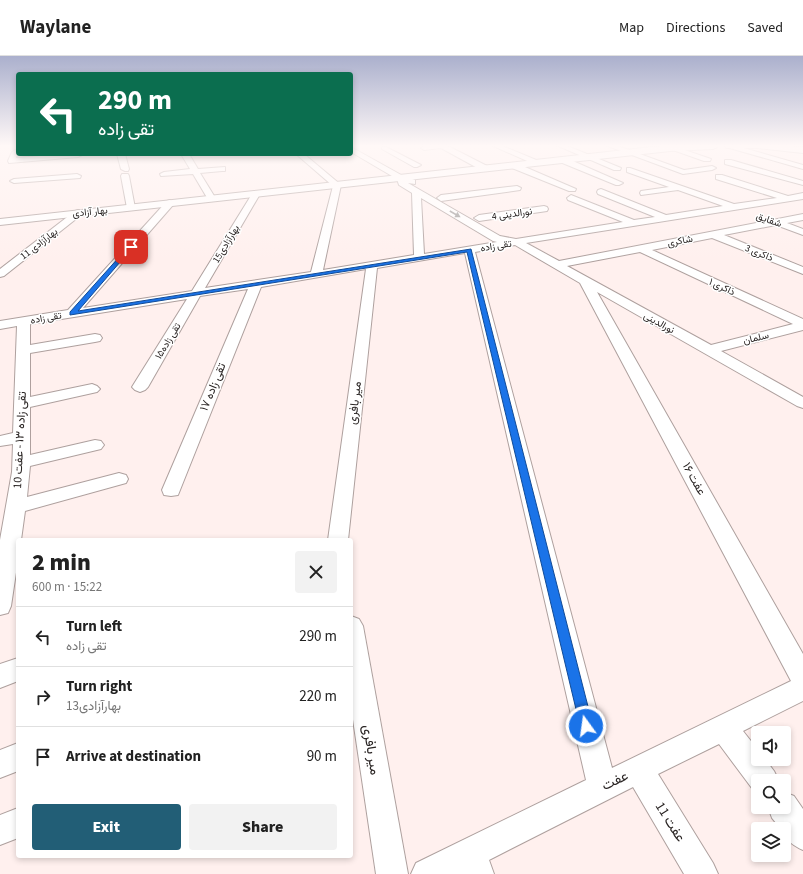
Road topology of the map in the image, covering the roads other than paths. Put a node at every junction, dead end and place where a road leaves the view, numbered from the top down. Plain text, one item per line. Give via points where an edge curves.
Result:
1 (127, 183) edge
2 (203, 183) edge
3 (353, 183) edge
4 (402, 183) edge
5 (415, 183) edge
6 (551, 183) edge
7 (667, 183) edge
8 (740, 183) edge
9 (337, 185) junction
10 (517, 188) dead end
11 (680, 188) junction
12 (416, 192) junction
13 (601, 192) dead end
14 (256, 194) junction
15 (644, 194) dead end
16 (732, 195) dead end
17 (803, 196) edge
18 (440, 198) junction
19 (789, 198) junction
20 (212, 199) junction
21 (710, 199) junction
22 (170, 203) junction
23 (131, 208) junction
24 (734, 208) junction
25 (544, 209) dead end
26 (78, 213) junction
27 (803, 217) edge
28 (479, 218) junction
29 (666, 218) junction
30 (0, 222) edge
31 (776, 223) junction
32 (634, 224) junction
33 (803, 232) edge
34 (714, 235) junction
35 (516, 242) junction
36 (642, 249) junction
37 (469, 250) junction
38 (419, 258) junction
39 (372, 266) junction
40 (557, 266) junction
41 (803, 271) edge
42 (0, 274) edge
43 (316, 275) junction
44 (584, 281) junction
45 (256, 284) junction
46 (197, 294) junction
47 (72, 313) junction
48 (24, 322) junction
49 (0, 325) edge
50 (803, 325) edge
51 (95, 338) dead end
52 (24, 350) junction
53 (709, 350) junction
54 (140, 387) dead end
55 (92, 389) dead end
56 (803, 403) edge
57 (22, 404) junction
58 (22, 437) junction
59 (0, 441) edge
60 (94, 445) dead end
61 (21, 463) junction
62 (119, 479) dead end
63 (171, 490) dead end
64 (16, 507) junction
65 (338, 538) edge
66 (4, 551) edge
67 (0, 606) edge
68 (353, 638) edge
69 (16, 670) edge
70 (0, 676) edge
71 (803, 678) edge
72 (803, 688) edge
73 (723, 727) junction
74 (16, 758) edge
75 (0, 764) edge
76 (638, 769) junction
77 (759, 774) edge
78 (602, 787) junction
79 (788, 814) edge
80 (16, 824) edge
81 (0, 830) edge
82 (803, 834) edge
83 (474, 863) edge
84 (392, 874) edge
85 (427, 874) edge
86 (702, 874) edge

1 - 23 street
2 - 20 street
3 - 9 street, بهار آزادی
4 - 12 street, نورالدینی
5 - 18 street, نورالدینی
6 - 32 street
7 - 11 street, شقایق
8 - 19 street
9 - 14 street, بهار آزادی
9 - 43 street
10 - 18 street
11 - 15 street
11 - 21 street, شقایق
12 -> 35 street, نورالدینی via 497,239
12 - 38 street
13 - 29 street
14 - 20 street, بهار آزادی
14 - 46 street, بهارآزادی15
16 - 21 street
17 - 19 street, تقی زاده
18 - 28 street, نورالدینی
19 - 24 street, تقی زاده
20 - 22 street, بهار آزادی
21 - 24 street, شقایق
22 - 23 street, بهار آزادی
22 - 47 street
23 - 26 street, بهار آزادی
24 - 29 street, تقی زاده
24 - 31 street, شقایق
25 - 28 street, نورالدینی 4
26 - 30 street, بهار آزادی
26 - 42 street, بهارآزادی 11
27 - 31 street, شاکری
28 - 35 street, نورالدینی via 512,236
29 - 32 street, تقی زاده
31 - 33 street, شقایق
31 - 34 street, شاکری
32 - 35 street, تقی زاده
34 - 36 street, شاکری
34 - 41 street, ذاکری 3
35 - 37 street, تقی زاده
35 - 40 street, نورالدینی
36 - 40 street, شاکری
36 - 50 street, ذاکری ۱
37 - 38 street, تقی زاده
37 - 78 street
38 - 39 street, تقی زاده
39 - 43 street, تقی زاده
39 - 65 street, میر بافری
40 - 44 street, نورالدینی
43 - 45 street, تقی زاده
44 - 53 street, نورالدینی
44 - 71 street, عفت ۱۶ via 780,632
45 - 46 street, تقی زاده
45 - 63 street, تقی زاده ۱۷
46 - 47 street, تقی زاده
46 - 54 street, تقی زاده۱۵
47 - 48 street, تقی زاده
48 - 49 street, تقی زاده
48 - 52 street, تقی زاده ۱۳ - عفت 10
50 - 53 street, سلمان
51 - 52 street
52 - 57 street, تقی زاده ۱۳ - عفت 10
53 - 56 street, نورالدینی
55 - 57 street
57 - 58 street, تقی زاده ۱۳ - عفت 10
58 - 59 street
58 - 61 street, تقی زاده ۱۳ - عفت 10
60 - 61 street
61 - 64 street, تقی زاده ۱۳ - عفت 10
62 - 64 street
64 - 66 street, تقی زاده ۱۳ - عفت 10
66 - 67 street, تقی زاده ۱۳ - عفت 10
68 - 84 street, میر بافری
69 - 70 street
72 - 73 street, عفت
73 - 76 street, عفت
73 - 77 street
74 - 75 street
76 - 78 street, عفت
76 - 86 street, عفت 11
78 - 83 street, عفت
79 - 82 street
80 - 81 street
83 - 85 street, عفت

